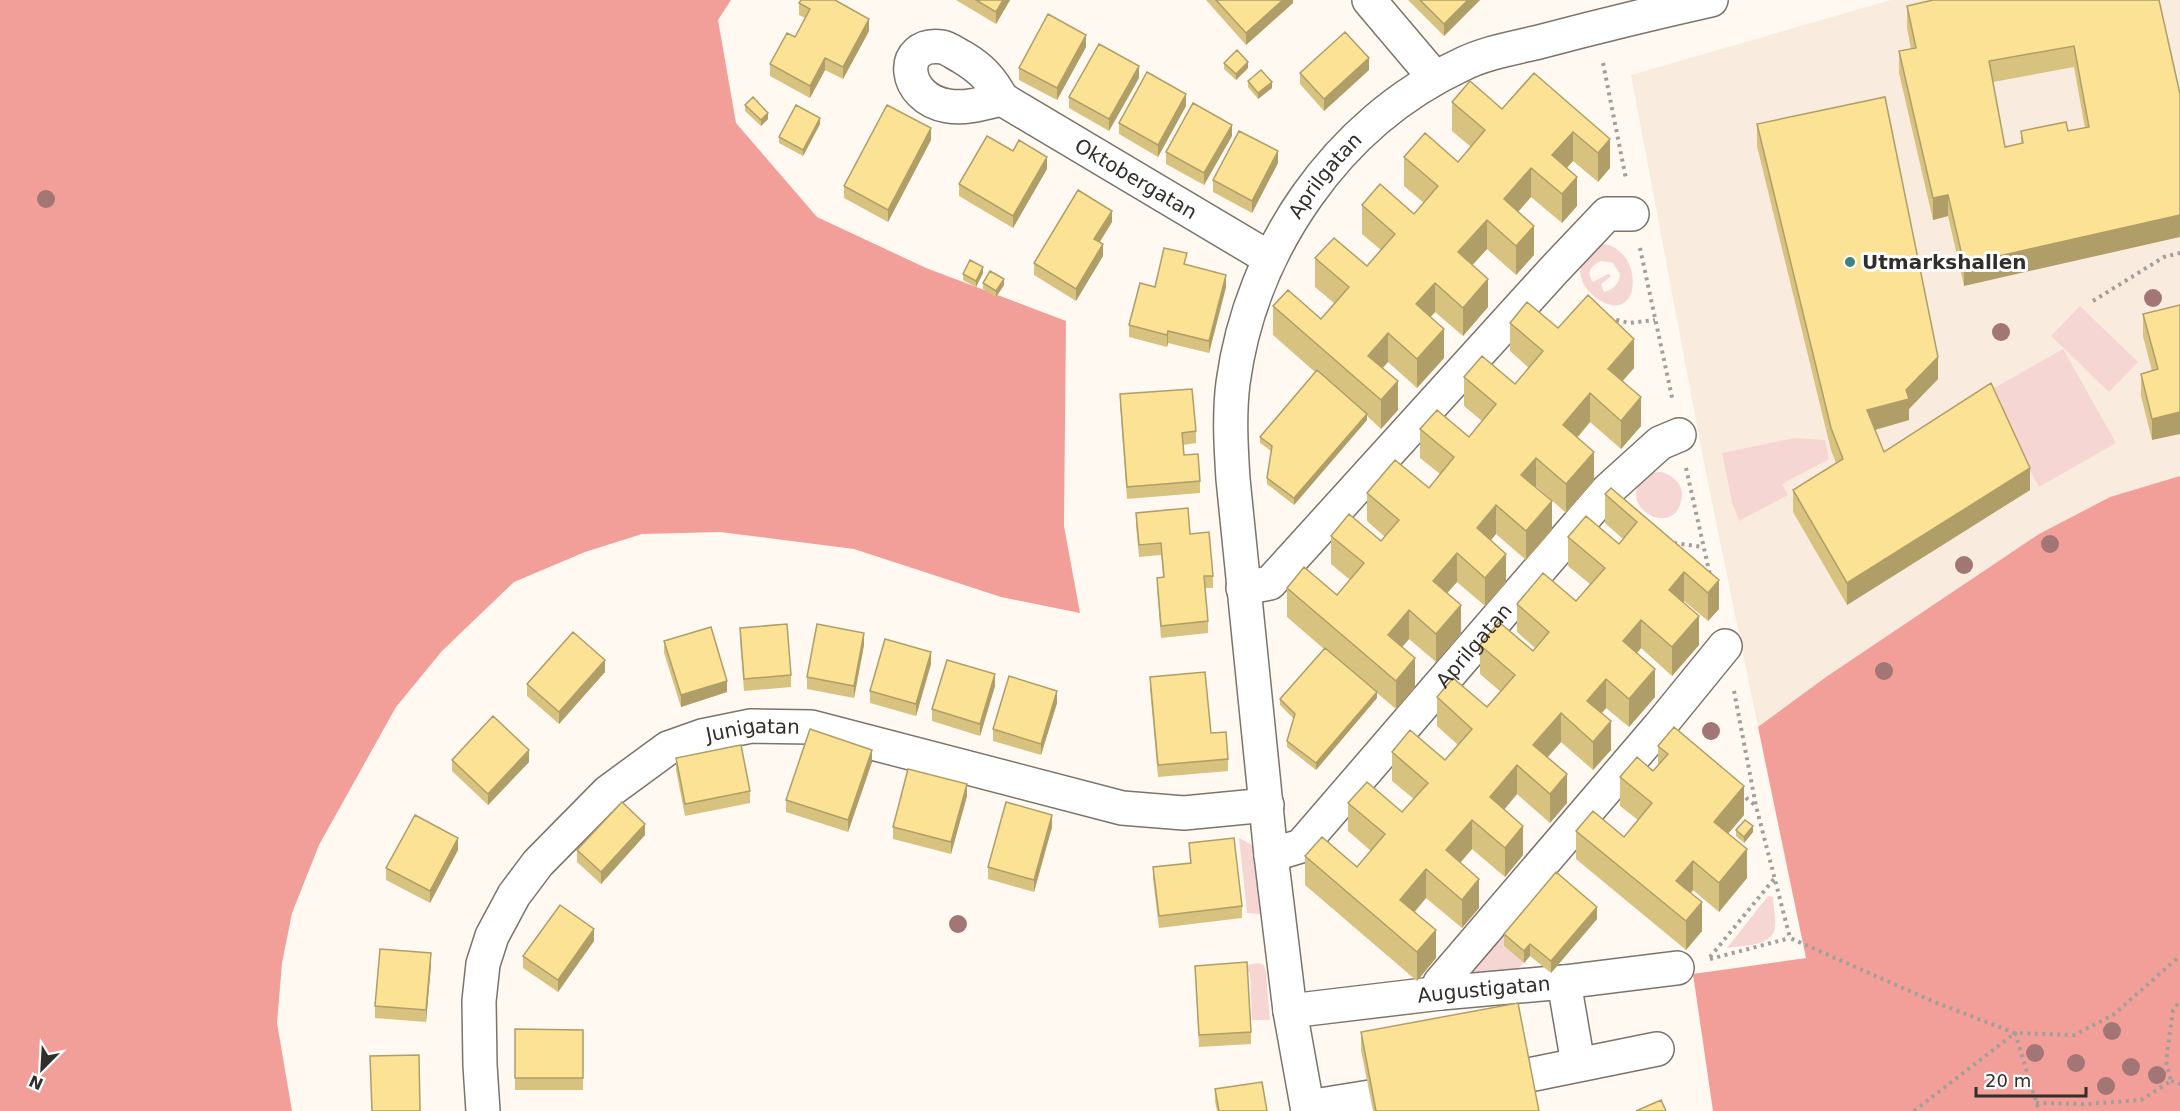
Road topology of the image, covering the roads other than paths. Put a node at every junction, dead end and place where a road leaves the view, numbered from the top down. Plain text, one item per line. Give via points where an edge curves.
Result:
1 (1369, 0) edge
2 (1711, 0) edge
3 (1435, 78) junction
4 (1002, 99) dead end
5 (1632, 214) road end
6 (1269, 258) junction
7 (1679, 435) road end
8 (1243, 588) junction
9 (1725, 646) road end
10 (1266, 805) junction
11 (1271, 855) junction
12 (1677, 968) dead end
13 (1564, 982) junction
14 (1441, 993) junction
15 (1290, 1011) junction
16 (1657, 1049) dead end
17 (1578, 1064) junction
18 (1529, 1075) edge
19 (1370, 1097) edge
20 (1308, 1109) edge
21 (483, 1111) edge

1 - 3 street
2 - 3 street, Aprilgatan via 1462,64
3 - 6 street, Aprilgatan via 1345,148 1314,184
4 - 6 street, Oktobergatan
5 - 8 street via 1606,214 1270,583
6 - 8 street, Aprilgatan via 1244,325 1233,384 1233,478
7 - 11 street, Aprilgatan via 1660,443 1608,490 1301,846
8 - 10 street, Aprilgatan
9 - 14 street via 1440,983
10 - 11 street, Aprilgatan
10 - 21 street, Junigatan via 1184,813 1122,808 811,727 751,726 668,748 608,792 538,863 514,895 492,936 483,964 480,1001
11 - 15 street, Aprilgatan
12 - 13 street, Augustigatan
13 - 14 street, Augustigatan
13 - 17 street
14 - 15 street, Augustigatan
15 - 20 street, Aprilgatan
16 - 17 street
17 - 18 street
19 - 20 street

